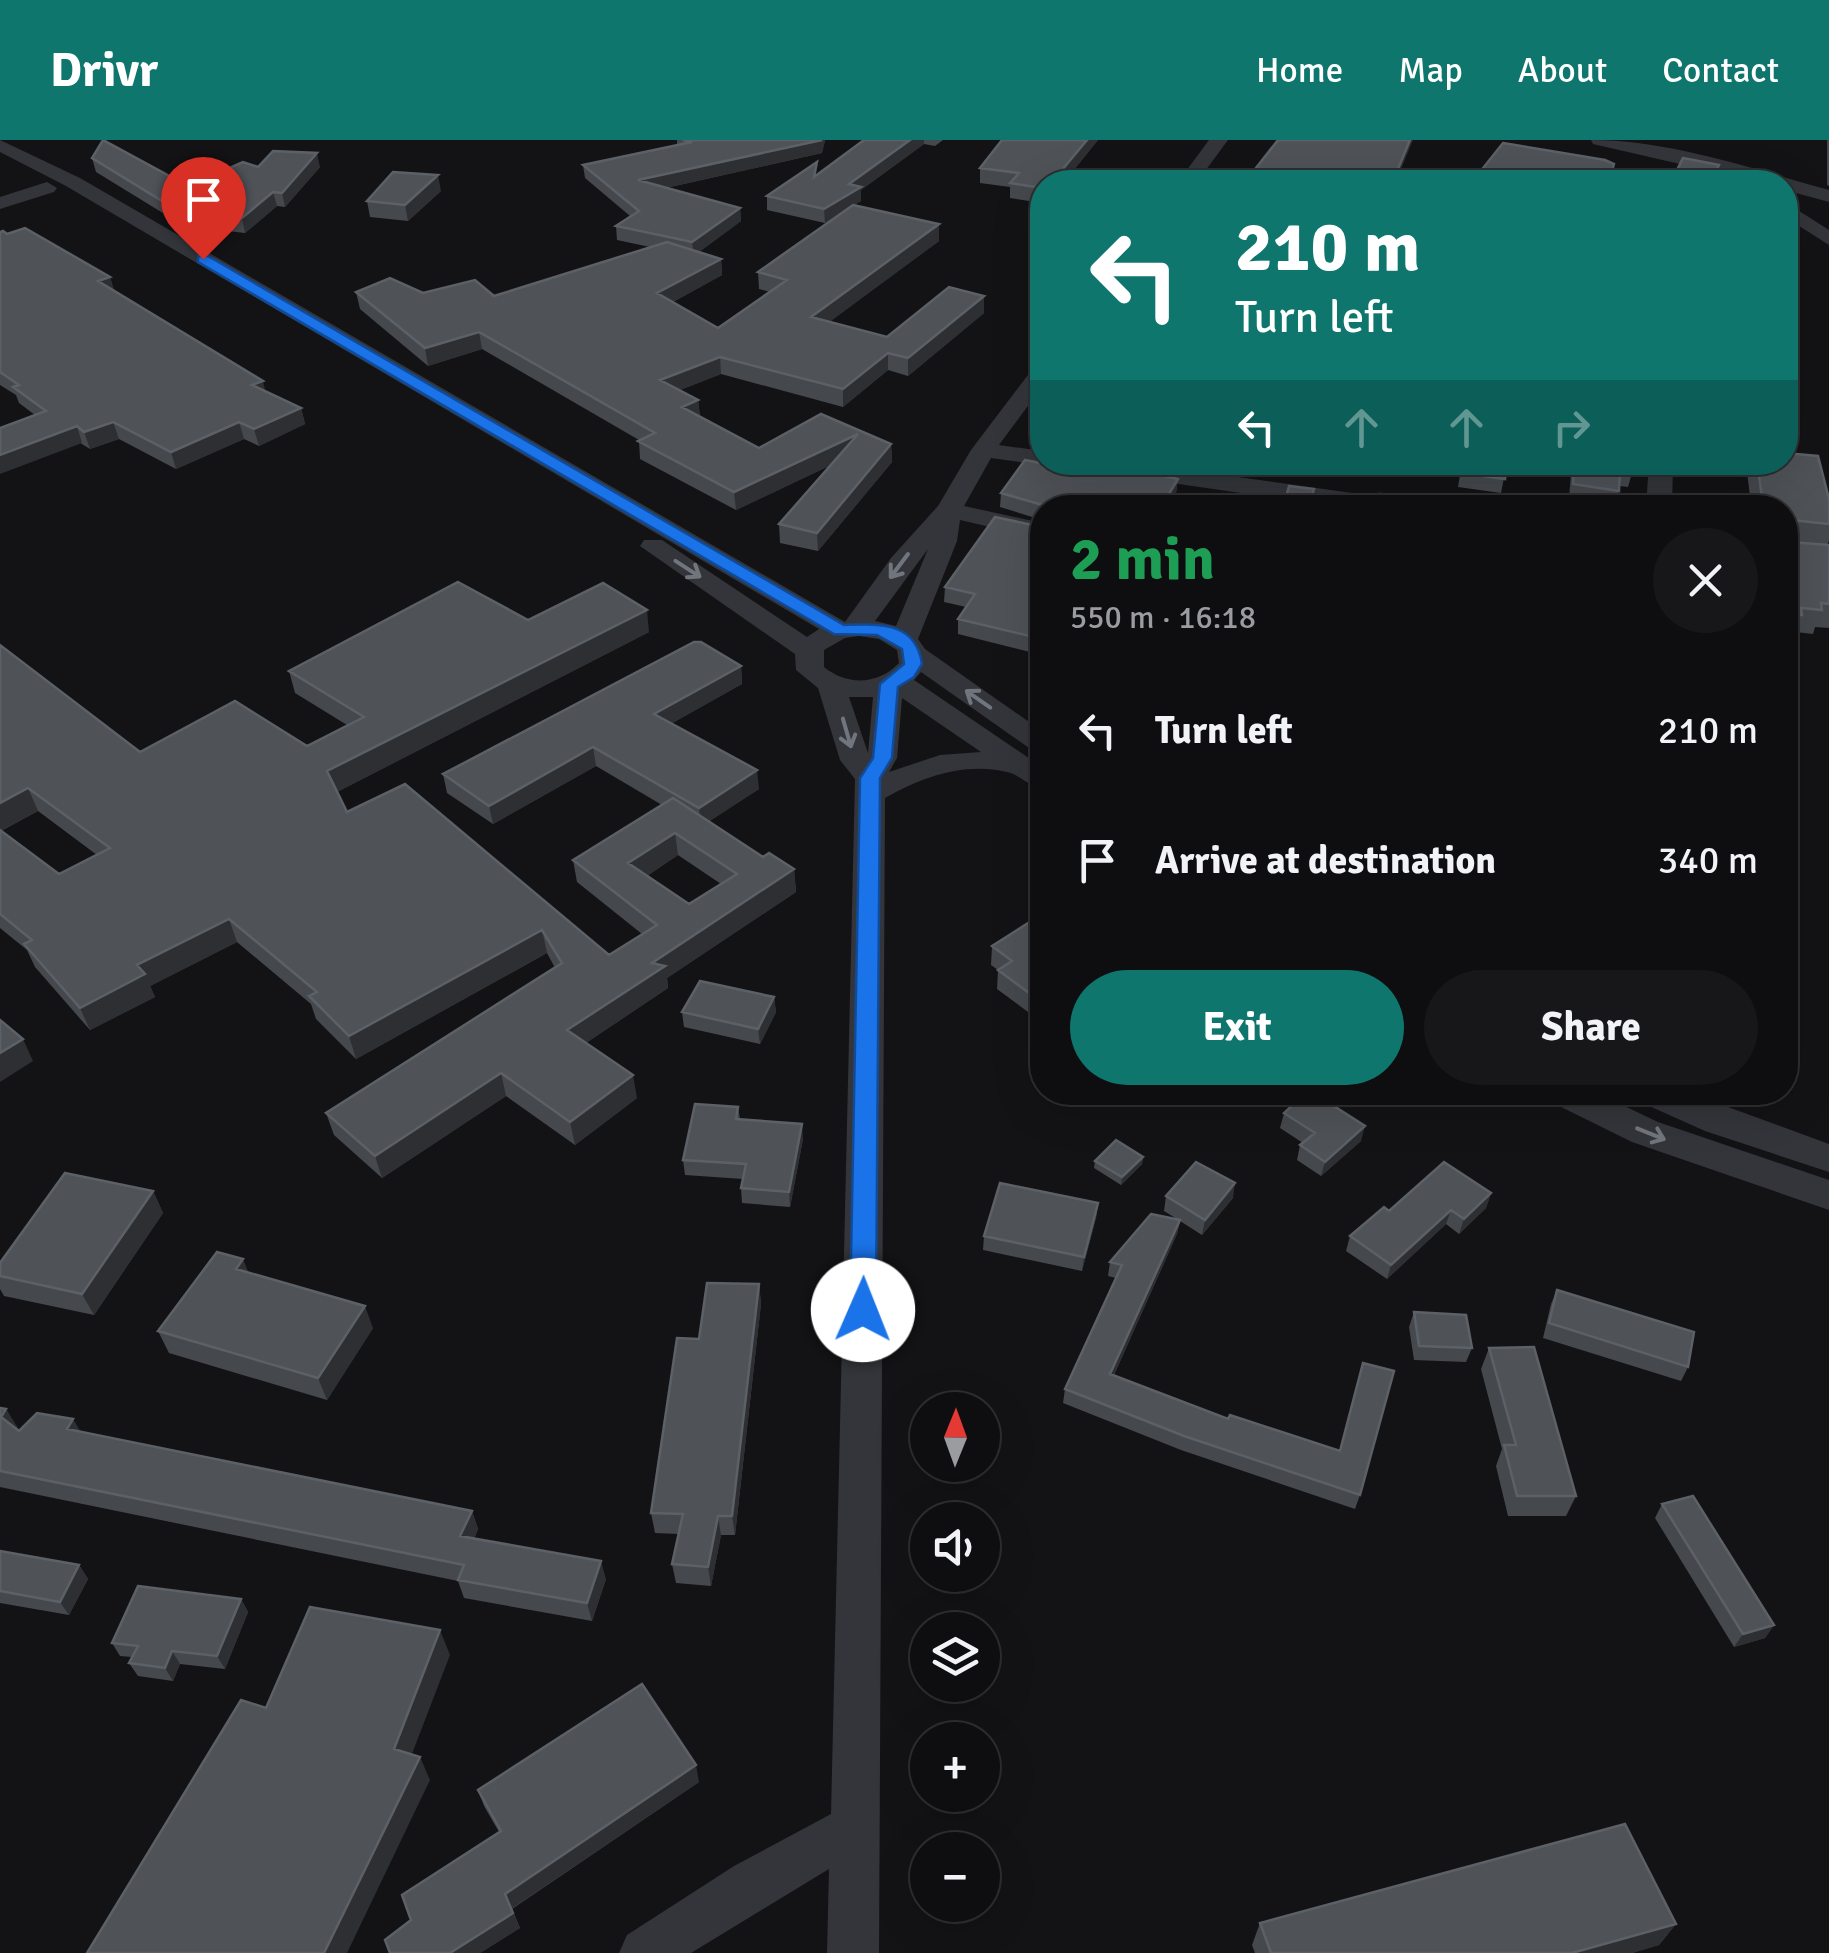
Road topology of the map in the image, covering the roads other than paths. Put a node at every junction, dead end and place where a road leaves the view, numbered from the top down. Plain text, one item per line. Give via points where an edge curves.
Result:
1 (1219, 140) edge
2 (1600, 140) edge
3 (0, 145) edge
4 (0, 166) edge
5 (1196, 170) edge
6 (1716, 170) edge
7 (1798, 187) edge
8 (47, 188) junction
9 (1829, 196) edge
10 (0, 203) edge
11 (1798, 217) edge
12 (1829, 238) edge
13 (1030, 388) edge
14 (983, 450) junction
15 (1030, 456) edge
16 (1167, 475) edge
17 (1310, 495) edge
18 (950, 510) junction
19 (1030, 527) edge
20 (849, 629) junction
21 (909, 647) junction
22 (808, 651) junction
23 (893, 683) junction
24 (832, 685) junction
25 (1030, 735) edge
26 (1030, 772) edge
27 (870, 786) junction
28 (1589, 1105) edge
29 (1682, 1105) edge
30 (1829, 1158) edge
31 (1829, 1195) edge
32 (856, 1827) junction
33 (645, 1953) edge
34 (853, 1953) edge

1 - 5 street
2 - 6 street
3 - 20 street
4 - 8 street
7 - 9 street
8 - 10 street
8 -> 22 street via 645,540
11 - 12 street
13 - 14 street
14 - 15 street
14 - 18 street
16 - 17 street
18 - 19 street
18 -> 20 street
18 - 21 street
20 - 21 street via 888,632
20 - 22 street via 820,638
21 - 23 street via 907,674
25 -> 21 street
22 - 24 street via 810,670
23 - 24 street
23 - 26 street
23 - 27 street via 882,758
24 -> 27 street
26 - 27 street via 979,760 930,764
27 - 32 street
28 -> 31 street via 1645,1132
29 - 30 street
32 - 33 street
32 - 34 street

